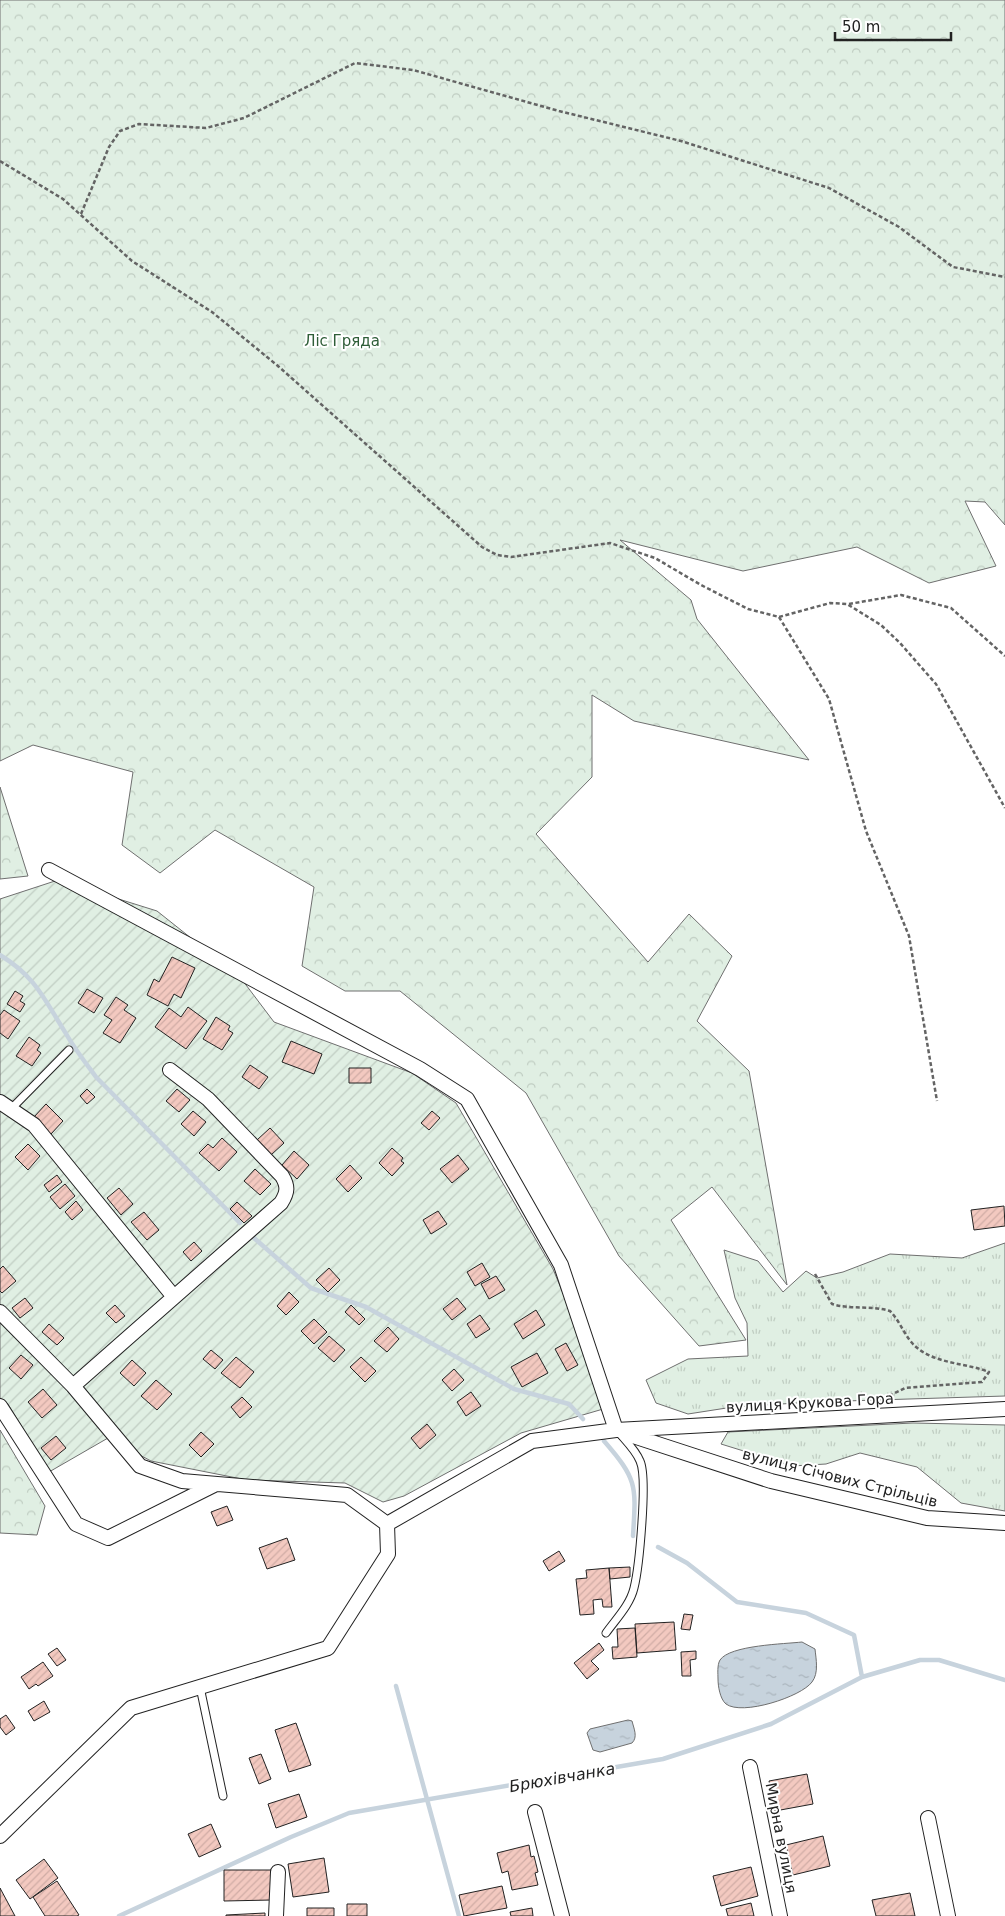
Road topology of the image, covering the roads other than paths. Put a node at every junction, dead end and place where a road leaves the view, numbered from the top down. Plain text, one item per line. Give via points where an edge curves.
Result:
1 (49, 870) dead end
2 (69, 1050) dead end
3 (170, 1070) dead end
4 (6, 1106) edge
5 (174, 1297) junction
6 (0, 1312) edge
7 (73, 1386) junction
8 (0, 1406) edge
9 (1005, 1408) edge
10 (616, 1430) junction
11 (216, 1484) junction
12 (1005, 1523) edge
13 (387, 1524) junction
14 (606, 1633) dead end
15 (200, 1687) junction
16 (750, 1767) dead end
17 (223, 1796) dead end
18 (535, 1812) dead end
19 (928, 1818) dead end
20 (0, 1836) edge
21 (278, 1872) dead end
22 (276, 1916) edge
23 (562, 1916) edge
24 (780, 1916) edge
25 (948, 1916) edge

1 - 10 street via 420,1069 467,1099 561,1265
2 - 4 lane
3 - 5 street via 208,1099 287,1184 287,1194 282,1203
4 - 5 street via 34,1125
5 - 7 street
6 - 7 street
7 - 11 street via 140,1466 182,1481
8 - 11 street via 76,1524 108,1538
9 - 10 street, вулиця Крукова Гора
10 - 12 street, вулиця Січових Стрільців via 781,1483 927,1518
10 - 13 street, вулиця Січових Стрільців via 532,1441
10 - 14 lane via 634,1450 643,1471 642,1518 634,1588 627,1604
11 - 13 street via 347,1495
13 - 15 street via 388,1554 328,1648
15 - 17 lane
15 - 20 street via 131,1708
16 - 24 street, Мирна вулиця
18 - 23 street
19 - 25 street
21 - 22 street

